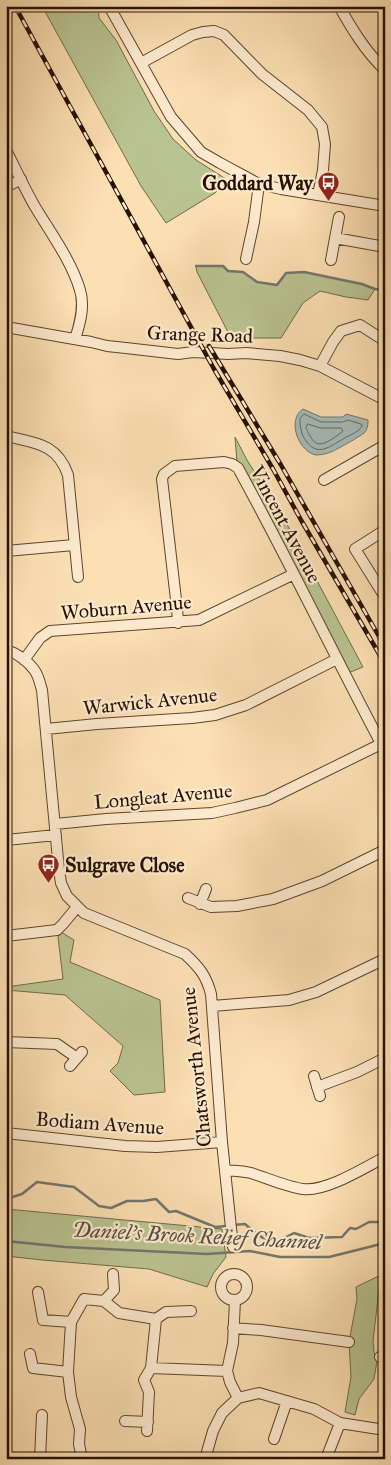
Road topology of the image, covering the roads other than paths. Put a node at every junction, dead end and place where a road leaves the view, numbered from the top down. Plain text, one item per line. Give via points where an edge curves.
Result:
1 (109, 6) edge
2 (339, 6) edge
3 (141, 63) junction
4 (385, 70) edge
5 (6, 150) edge
6 (21, 178) junction
7 (259, 184) junction
8 (6, 187) edge
9 (318, 194) junction
10 (385, 206) edge
11 (339, 217) dead end
12 (335, 238) junction
13 (385, 247) edge
14 (246, 260) dead end
15 (331, 260) dead end
16 (6, 327) edge
17 (75, 339) junction
18 (385, 341) edge
19 (320, 366) junction
20 (385, 400) edge
21 (6, 436) edge
22 (385, 445) edge
23 (324, 480) dead end
24 (385, 530) edge
25 (74, 545) junction
26 (6, 551) edge
27 (294, 574) junction
28 (78, 577) dead end
29 (385, 597) edge
30 (178, 622) junction
31 (6, 650) edge
32 (24, 660) junction
33 (337, 660) junction
34 (46, 729) junction
35 (383, 748) edge
36 (55, 824) junction
37 (56, 835) junction
38 (6, 840) edge
39 (385, 850) edge
40 (206, 889) dead end
41 (188, 898) dead end
42 (200, 904) junction
43 (76, 907) junction
44 (6, 936) edge
45 (385, 959) edge
46 (212, 1006) junction
47 (6, 1042) edge
48 (385, 1058) edge
49 (76, 1059) dead end
50 (314, 1076) dead end
51 (6, 1132) edge
52 (222, 1142) junction
53 (385, 1157) edge
54 (225, 1170) junction
55 (232, 1248) dead end
56 (113, 1274) dead end
57 (38, 1292) dead end
58 (234, 1300) junction
59 (104, 1301) junction
60 (191, 1311) dead end
61 (156, 1320) junction
62 (70, 1322) junction
63 (233, 1328) junction
64 (349, 1342) dead end
65 (30, 1354) dead end
66 (151, 1368) junction
67 (227, 1371) junction
68 (68, 1372) junction
69 (238, 1398) junction
70 (287, 1401) junction
71 (42, 1415) dead end
72 (126, 1421) dead end
73 (340, 1423) junction
74 (385, 1430) edge
75 (274, 1439) dead end
76 (40, 1459) edge
77 (82, 1459) edge
78 (205, 1459) edge
79 (326, 1459) edge

1 - 3 street
2 - 4 street via 353,32
3 - 7 street via 171,117 201,152
3 - 9 street via 203,32 214,31 224,35 262,74 308,110 322,127 325,144
5 - 6 street
6 - 8 street
6 - 17 street via 66,258 80,291 82,308
7 - 9 street
7 - 14 street
9 - 10 street
11 - 12 street
12 - 13 street
12 - 15 street
16 - 17 street, Grange Road
17 - 19 street, Grange Road via 178,354 280,356
18 - 19 street via 360,325 340,332
19 - 20 street, Grange Road
21 - 25 street via 50,448 65,466
22 - 23 street
24 - 29 street via 355,549
25 - 26 street
25 - 28 street
27 - 30 street, Woburn Avenue via 199,620
27 - 30 street, Vincent Avenue via 238,468 224,462 175,466 162,479
27 - 33 street, Vincent Avenue
30 - 32 street, Woburn Avenue via 50,631 40,638
31 - 32 street, Chatsworth Avenue
32 - 34 street, Chatsworth Avenue via 39,679
33 - 34 street, Warwick Avenue via 246,705 215,715
33 - 35 street, Vincent Avenue
34 - 36 street, Chatsworth Avenue
35 - 36 street, Longleat Avenue via 267,800 235,808 212,813
36 - 37 street, Chatsworth Avenue
37 - 38 street
37 - 43 street, Chatsworth Avenue via 61,883 66,896
39 - 42 street via 322,881 273,899 237,906
40 - 42 street
41 - 42 street
43 - 44 street via 57,930
43 - 46 street, Chatsworth Avenue via 185,954 206,978
45 - 46 street via 316,992 289,1000
46 - 52 street, Chatsworth Avenue
47 - 49 street via 57,1044
48 - 50 street via 319,1091
51 - 52 street, Bodiam Avenue via 125,1146
52 - 54 street, Chatsworth Avenue
53 - 54 street via 345,1178 303,1189 248,1172
54 - 55 street, Chatsworth Avenue
56 - 59 street via 114,1290
57 - 62 street via 43,1320
58 - 58 street via 224,1295 221,1288 234,1270 247,1287 244,1295
58 - 63 street
59 - 61 street via 119,1313
59 - 62 street via 84,1299
60 - 61 street via 166,1312
61 - 66 street
62 - 68 street
63 - 64 street
63 - 67 street
65 - 68 street via 32,1372
66 - 67 street
66 - 72 street via 144,1380 149,1392 149,1421
67 - 69 street
68 - 77 street via 80,1429
69 - 70 street via 259,1393
69 - 78 street via 222,1413
70 - 73 street via 314,1409
70 - 75 street
71 - 76 street
73 - 74 street
73 - 79 street

